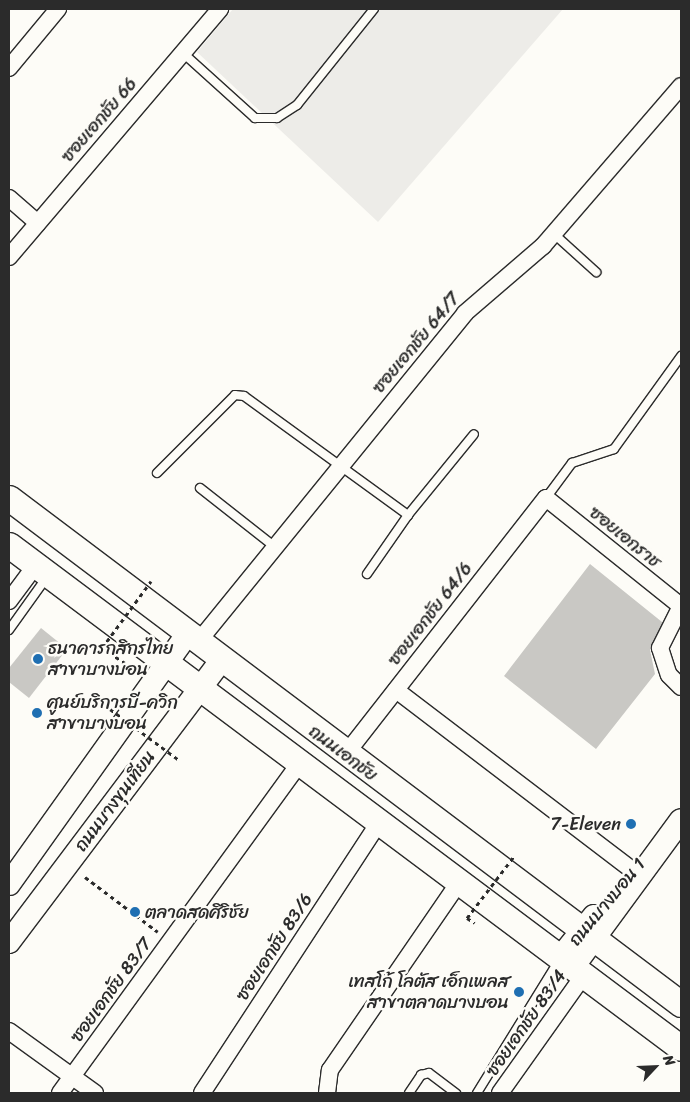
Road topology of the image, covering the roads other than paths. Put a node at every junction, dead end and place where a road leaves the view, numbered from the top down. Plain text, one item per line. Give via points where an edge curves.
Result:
1 (58, 9) edge
2 (220, 9) edge
3 (374, 9) edge
4 (183, 53) junction
5 (9, 68) edge
6 (681, 86) edge
7 (9, 198) edge
8 (38, 223) junction
9 (554, 234) junction
10 (9, 257) edge
11 (596, 272) dead end
12 (681, 356) edge
13 (474, 434) dead end
14 (342, 466) junction
15 (157, 473) dead end
16 (200, 488) dead end
17 (9, 498) edge
18 (546, 498) junction
19 (408, 515) junction
20 (9, 545) edge
21 (275, 547) junction
22 (42, 570) junction
23 (367, 574) dead end
24 (9, 601) edge
25 (681, 606) edge
26 (9, 630) edge
27 (193, 638) junction
28 (221, 660) junction
29 (167, 666) junction
30 (681, 688) edge
31 (198, 690) junction
32 (396, 690) junction
33 (346, 755) junction
34 (299, 764) junction
35 (681, 820) edge
36 (379, 823) junction
37 (657, 851) junction
38 (631, 869) junction
39 (459, 882) junction
40 (9, 884) edge
41 (588, 936) junction
42 (9, 942) edge
43 (572, 967) junction
44 (681, 1004) edge
45 (9, 1031) edge
46 (681, 1048) edge
47 (71, 1076) junction
48 (450, 1091) edge
49 (60, 1093) edge
50 (94, 1093) edge
51 (202, 1093) edge
52 (327, 1093) edge
53 (409, 1093) edge
54 (477, 1093) edge
55 (500, 1093) edge

1 - 5 street
2 - 4 street, ซอยเอกชัย 66
3 - 4 lane via 297,105 277,118 255,118
4 - 8 street, ซอยเอกชัย 66
6 - 9 street, ซอยเอกชัย 64/7
7 - 8 street
8 - 10 street, ซอยเอกชัย 66
9 - 11 lane
9 - 14 street, ซอยเอกชัย 64/7 via 465,313
12 - 18 lane via 614,449 572,463
13 - 19 lane
14 - 15 lane via 235,395
14 - 19 lane
14 - 21 street, ซอยเอกชัย 64/7
16 - 21 lane
17 - 27 main road, ถนนเอกชัย
18 - 25 street, ซอยเอกราช
18 - 32 street, ซอยเอกชัย 64/6
19 - 23 lane
20 - 22 main road, ถนนเอกชัย
21 - 27 street, ซอยเอกชัย 64/7
22 - 24 street
22 - 26 lane
22 - 29 main road, ถนนเอกชัย
25 - 30 street via 660,648 669,675
27 - 28 main road, ถนนเอกชัย
27 - 29 main road, ถนนบางขุนเทียน
28 - 31 main road, ถนนบางขุนเทียน
28 - 33 main road, ถนนเอกชัย
29 - 31 main road, ถนนเอกชัย
29 - 40 main road, ถนนบางขุนเทียน
31 - 34 main road, ถนนเอกชัย
31 - 42 main road, ถนนบางขุนเทียน
32 - 33 street, ซอยเอกชัย 64/6
32 - 38 street
33 - 41 main road, ถนนเอกชัย
34 - 36 main road, ถนนเอกชัย
34 - 47 street, ซอยเอกชัย 83/7
35 - 37 main road, ถนนบางบอน 1
36 - 39 main road, ถนนเอกชัย
36 - 51 street, ซอยเอกชัย 83/6
37 - 38 main road, ถนนบางบอน 1 via 640,858
37 - 41 main road, ถนนบางบอน 1
38 - 41 main road, ถนนบางบอน 1
39 - 43 main road, ถนนเอกชัย
39 - 52 street via 330,1070
41 - 43 main road, ถนนบางบอน 1
41 - 44 main road, ถนนเอกชัย
43 - 46 main road, ถนนเอกชัย
43 - 54 lane
43 - 55 street, ซอยเอกชัย 83/4
45 - 47 street
47 - 49 street, ซอยเอกชัย 83/7
47 - 50 street
48 - 53 lane via 429,1073 422,1075

